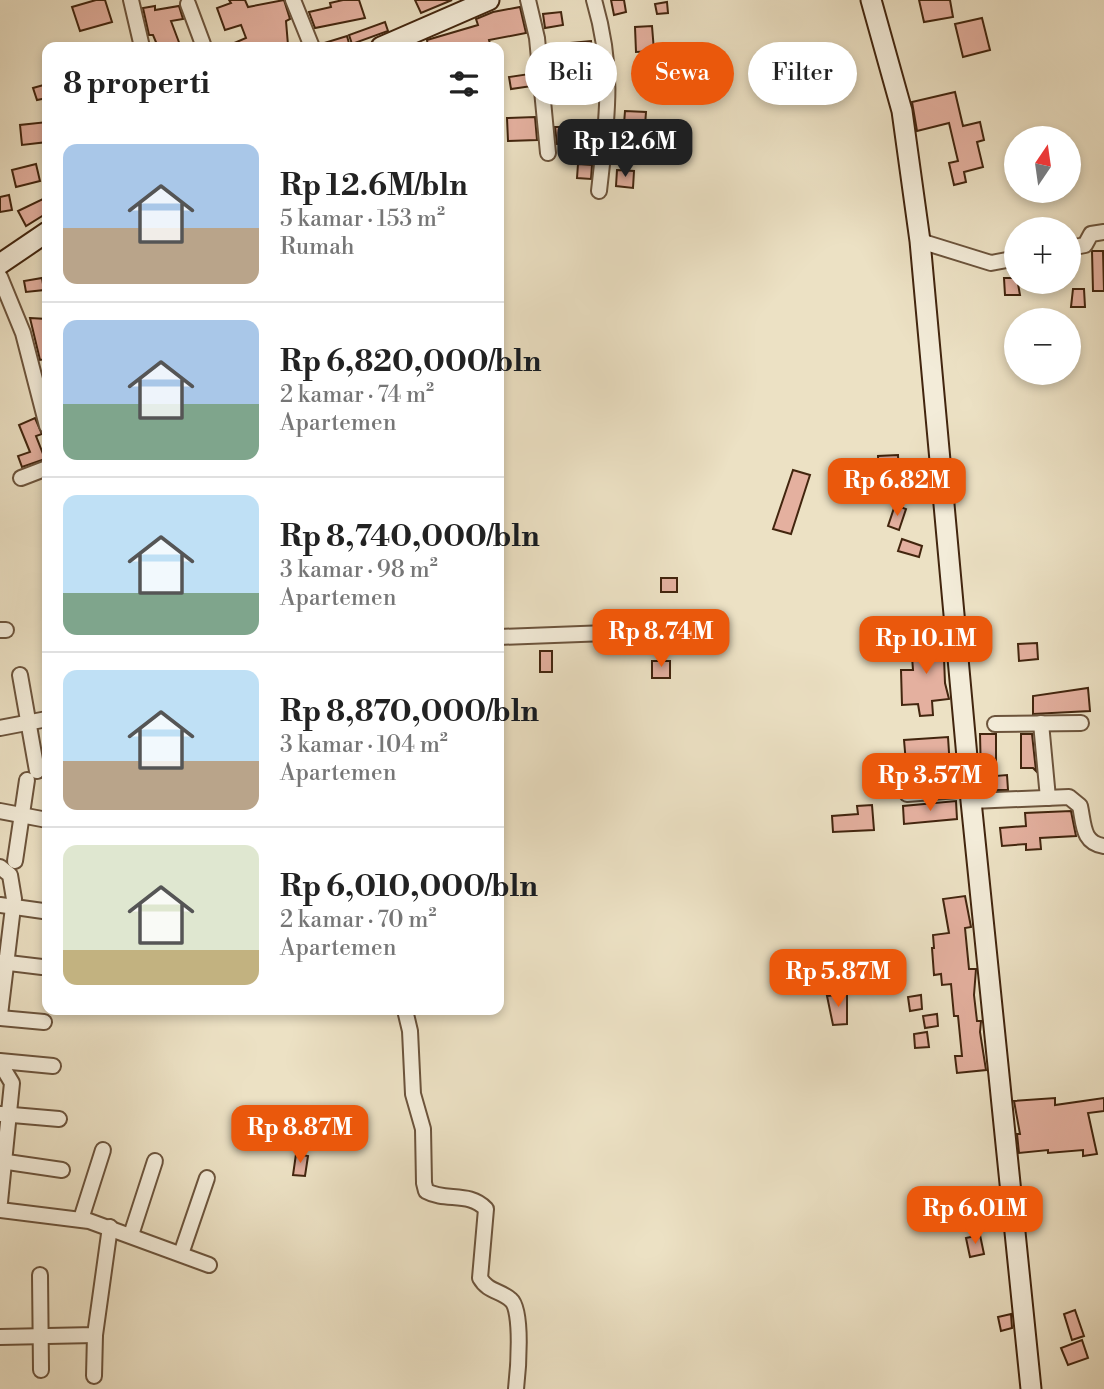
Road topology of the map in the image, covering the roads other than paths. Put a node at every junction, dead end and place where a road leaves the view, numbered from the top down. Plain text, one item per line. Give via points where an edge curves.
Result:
1 (131, 0) edge
2 (293, 0) edge
3 (528, 0) edge
4 (594, 0) edge
5 (871, 0) edge
6 (482, 2) edge
7 (188, 4) dead end
8 (141, 42) edge
9 (202, 42) edge
10 (310, 42) edge
11 (392, 42) edge
12 (548, 153) dead end
13 (599, 191) dead end
14 (1104, 232) edge
15 (42, 235) edge
16 (920, 241) junction
17 (1081, 246) edge
18 (1004, 260) edge
19 (0, 264) edge
20 (0, 277) edge
21 (42, 407) edge
22 (42, 470) edge
23 (21, 478) dead end
24 (660, 631) dead end
25 (504, 637) edge
26 (20, 676) dead end
27 (42, 720) edge
28 (30, 722) junction
29 (1041, 723) junction
30 (1081, 723) dead end
31 (995, 724) dead end
32 (0, 728) edge
33 (907, 794) dead end
34 (971, 795) junction
35 (1048, 798) junction
36 (0, 811) edge
37 (24, 816) junction
38 (42, 819) edge
39 (1104, 846) edge
40 (15, 861) dead end
41 (0, 867) edge
42 (7, 906) edge
43 (42, 911) edge
44 (3, 962) edge
45 (42, 967) dead end
46 (406, 1015) edge
47 (0, 1016) edge
48 (44, 1022) dead end
49 (0, 1062) edge
50 (53, 1066) dead end
51 (5, 1114) edge
52 (59, 1119) dead end
53 (103, 1150) dead end
54 (155, 1161) dead end
55 (2, 1162) edge
56 (62, 1170) dead end
57 (206, 1178) dead end
58 (0, 1202) edge
59 (0, 1210) edge
60 (81, 1219) junction
61 (110, 1227) junction
62 (131, 1235) junction
63 (181, 1254) junction
64 (209, 1265) dead end
65 (40, 1275) dead end
66 (95, 1335) junction
67 (40, 1336) junction
68 (0, 1337) edge
69 (41, 1370) dead end
70 (94, 1376) dead end
71 (516, 1389) edge
72 (1031, 1389) edge

1 - 8 street
2 - 10 street
3 - 12 street via 541,65
4 - 13 street via 610,74
5 - 16 street via 902,111
6 - 11 street
7 - 9 street
14 - 17 street via 1091,234
15 - 19 street
16 - 18 street via 991,263
16 - 34 street
20 - 21 street via 23,333
22 - 23 street
24 - 25 street
26 - 28 street
27 - 28 street
28 - 32 street
28 - 37 street via 32,776
29 - 30 street
29 - 31 street
29 - 35 street
33 - 34 street
34 - 35 street
34 - 72 street
35 - 39 street via 1077,800 1087,838
36 - 37 street
37 - 38 street
37 - 40 street
41 - 42 street via 10,875 14,887
42 - 43 street
42 - 44 street
44 - 45 street
44 - 47 street
46 - 71 street via 413,1094 423,1129 426,1191 470,1198 486,1209 480,1278 515,1307
47 - 48 street
49 - 50 street
49 - 51 street via 12,1083
51 - 52 street
51 - 55 street
53 - 60 street
54 - 62 street
55 - 56 street
55 - 58 street
57 - 63 street
59 - 60 street
60 - 61 street
61 - 62 street
61 - 66 street
62 - 63 street
63 - 64 street
65 - 67 street
66 - 67 street
66 - 70 street
67 - 68 street
67 - 69 street

